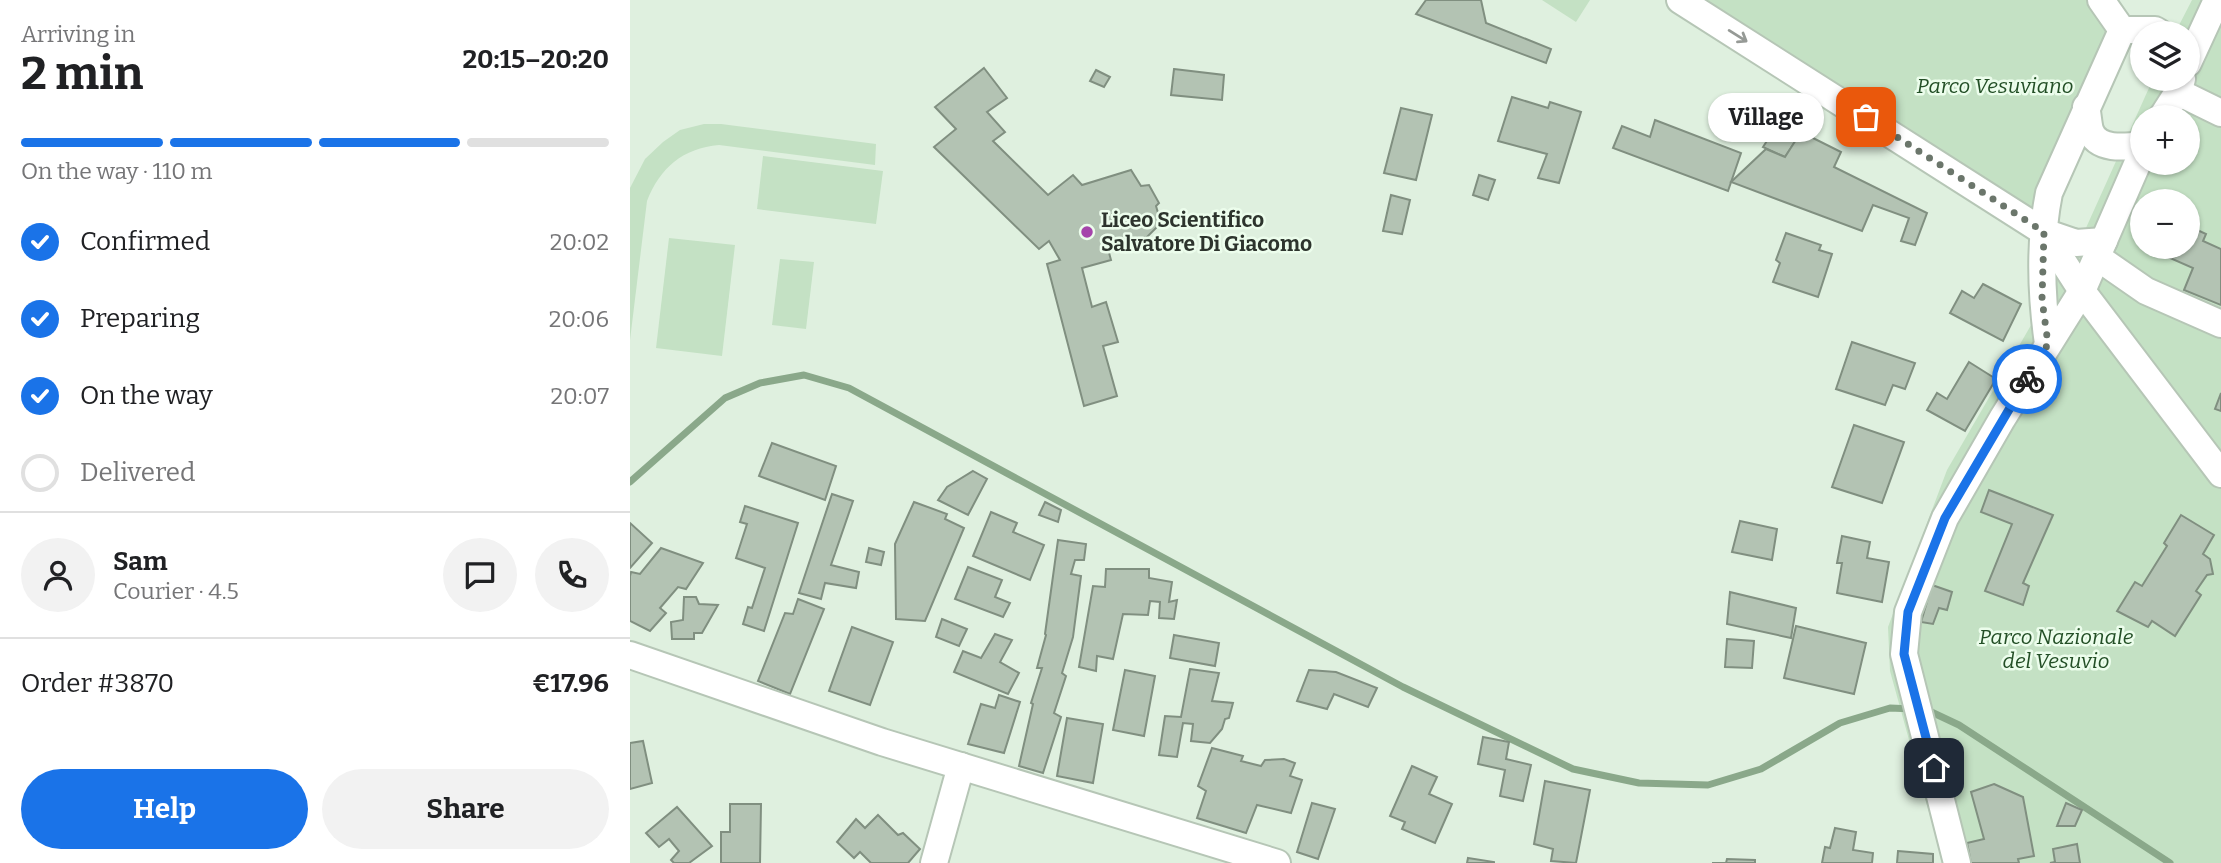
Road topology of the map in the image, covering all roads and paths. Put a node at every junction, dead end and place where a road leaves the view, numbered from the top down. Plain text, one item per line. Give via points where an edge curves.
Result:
1 (1680, 0) edge
2 (2101, 0) edge
3 (2217, 0) edge
4 (2122, 30) junction
5 (2130, 30) edge
6 (2200, 37) edge
7 (2189, 91) edge
8 (2086, 107) junction
9 (2221, 113) edge
10 (2130, 147) edge
11 (2063, 159) junction
12 (2132, 175) edge
13 (2128, 184) junction
14 (2044, 232) junction
15 (2100, 249) junction
16 (2082, 291) junction
17 (2221, 324) edge
18 (2048, 344) junction
19 (2221, 474) edge
20 (630, 655) edge
21 (961, 766) junction
22 (934, 863) edge
23 (1277, 863) edge
24 (1957, 863) edge

1 -> 14 street
2 - 4 street
3 - 6 street
4 - 5 street
4 - 8 street
7 - 9 street
8 - 10 street via 2091,133 2100,142
8 - 11 street
11 - 13 street via 2087,152 2103,157
11 - 14 street via 2049,193
12 - 13 street
13 - 15 street
14 - 15 street
14 - 16 street
14 - 18 street via 2042,299
15 - 16 street
15 - 17 street via 2146,291
16 - 18 street
16 - 19 street
18 - 24 street via 1945,518 1908,612 1904,654
20 - 21 street
21 - 22 street
21 - 23 street

